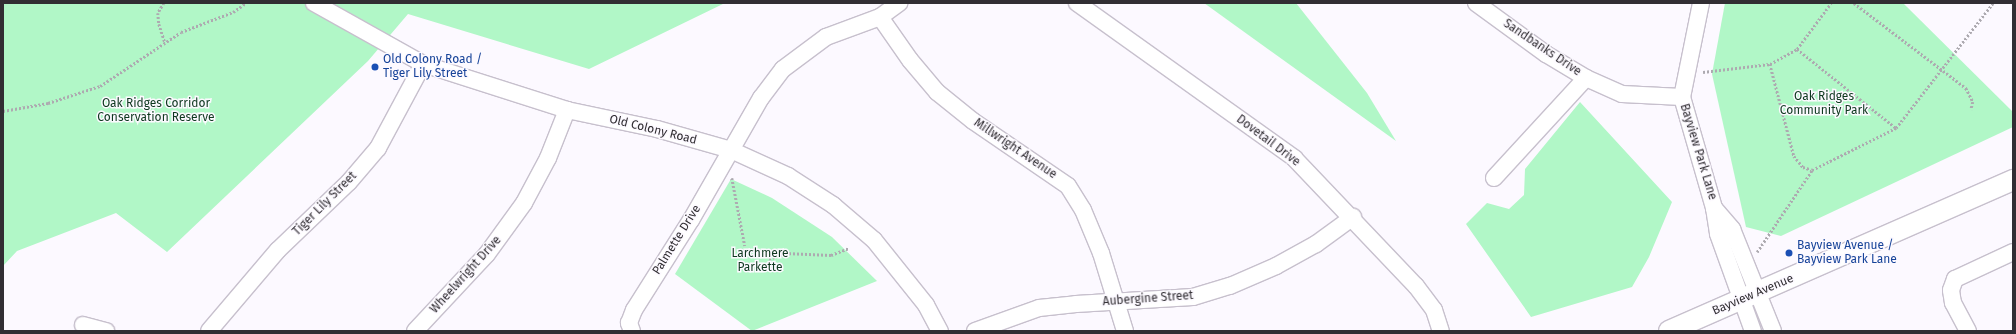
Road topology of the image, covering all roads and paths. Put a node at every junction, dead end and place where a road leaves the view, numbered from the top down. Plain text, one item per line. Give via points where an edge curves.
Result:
1 (164, 3) edge
2 (246, 3) edge
3 (314, 3) edge
4 (899, 3) edge
5 (1077, 3) edge
6 (1476, 3) edge
7 (1701, 3) edge
8 (1831, 3) edge
9 (1854, 3) edge
10 (1993, 3) edge
11 (880, 17) junction
12 (165, 44) junction
13 (1798, 49) junction
14 (422, 64) junction
15 (1770, 64) junction
16 (1943, 68) junction
17 (1703, 72) dead end
18 (1586, 78) junction
19 (1682, 98) junction
20 (567, 110) junction
21 (1971, 110) dead end
22 (3, 111) edge
23 (1896, 128) junction
24 (731, 150) junction
25 (1812, 170) junction
26 (732, 176) dead end
27 (1494, 178) dead end
28 (2013, 180) edge
29 (1352, 217) junction
30 (745, 246) dead end
31 (849, 248) dead end
32 (1757, 252) dead end
33 (2013, 252) edge
34 (769, 260) dead end
35 (1750, 297) junction
36 (1116, 303) junction
37 (83, 325) dead end
38 (106, 331) edge
39 (209, 331) edge
40 (415, 331) edge
41 (632, 331) edge
42 (940, 331) edge
43 (975, 331) edge
44 (1125, 331) edge
45 (1441, 331) edge
46 (1669, 331) edge
47 (1753, 331) edge
48 (1773, 331) edge
49 (1968, 331) edge

1 - 12 path via 158,13
2 - 12 path via 234,12 188,29
3 - 14 street, Old Colony Road
4 - 11 street
5 - 29 street, Dovetail Drive via 1294,158
6 - 18 street, Sandbanks Drive via 1546,54
7 - 19 street, Bayview Park Lane
8 - 13 path
9 - 16 path
10 - 16 path
11 - 24 street via 826,37 783,69 761,98
11 - 36 street, Millwright Avenue via 910,60 937,92 973,121 1068,186 1083,210 1101,253
12 - 22 path via 88,91 48,103
13 - 15 path
13 - 23 path
14 - 20 street, Old Colony Road
14 - 39 street, Tiger Lily Street via 378,148 349,182 278,250
15 - 17 path
15 - 25 path via 1794,156 1804,167
16 - 21 path via 1966,88 1973,102
16 - 23 path
18 - 19 street, Sandbanks Drive via 1622,94
18 - 27 street
19 - 35 street, Bayview Park Lane via 1714,208 1718,234
20 - 24 street, Old Colony Road via 657,129
20 - 40 street, Wheelwright Drive via 548,158 524,203 487,254
23 - 25 path
24 - 41 street, Palmette Drive via 691,220 634,310 629,323
24 - 42 street, Old Colony Road via 788,176 833,205 874,240 926,305
25 - 32 path
26 - 30 path
28 - 35 main road, Bayview Avenue
29 - 36 street, Aubergine Street via 1316,244 1230,286 1193,297
29 - 45 street, Dovetail Drive via 1416,286 1434,310
31 - 34 path via 833,254 785,253
33 - 49 street via 1955,279 1951,290 1953,303
35 - 46 main road, Bayview Avenue
35 - 47 street
35 - 48 street
36 - 43 street, Aubergine Street via 1039,308
36 - 44 street
37 - 38 street

